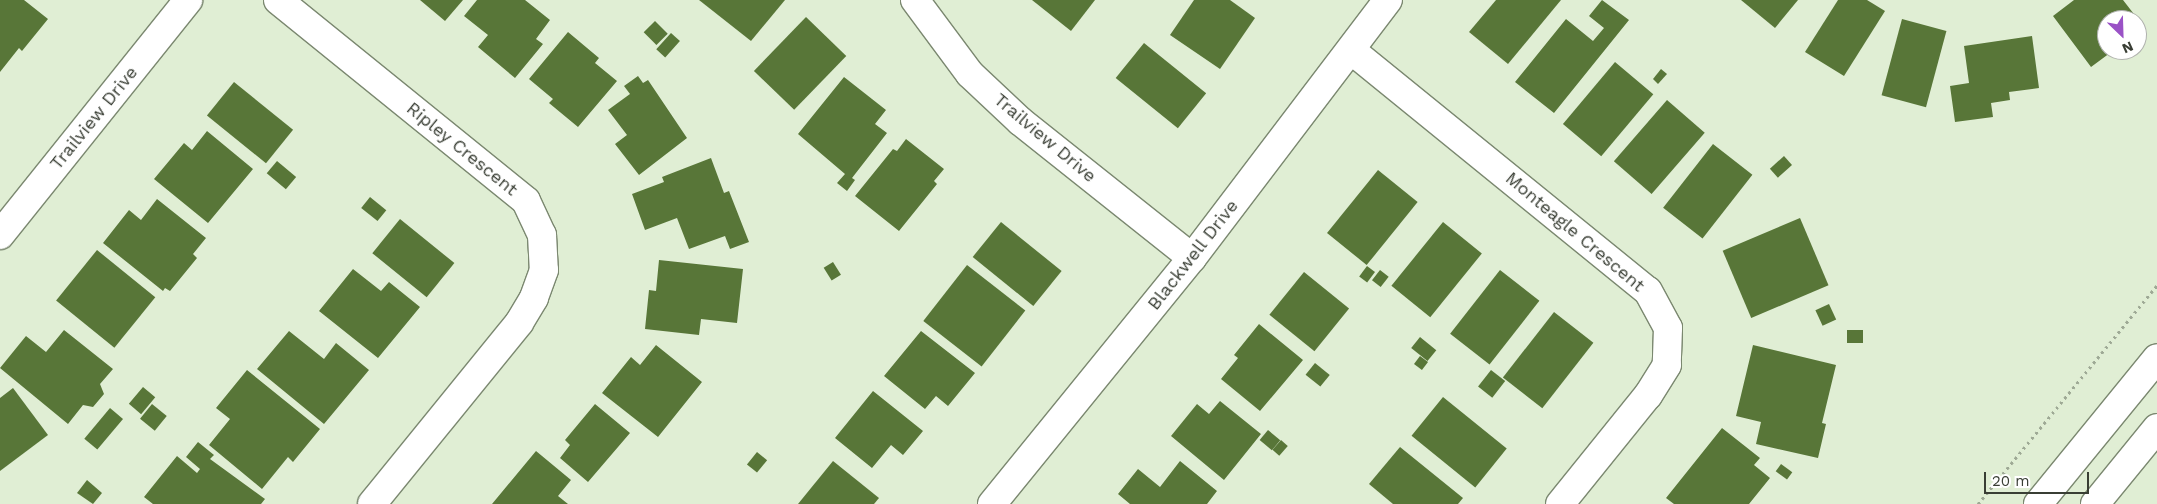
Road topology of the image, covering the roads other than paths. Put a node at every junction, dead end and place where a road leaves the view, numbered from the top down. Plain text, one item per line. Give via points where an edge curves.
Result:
1 (188, 0) edge
2 (278, 0) edge
3 (915, 0) edge
4 (1388, 0) edge
5 (1352, 50) junction
6 (0, 235) edge
7 (1192, 258) junction
8 (2157, 358) edge
9 (2157, 428) edge
10 (372, 504) edge
11 (992, 504) edge
12 (1560, 504) edge
13 (2038, 504) edge
14 (2095, 504) edge

1 - 6 street, Trailview Drive
2 - 10 street, Ripley Crescent via 526,201 542,234 544,270 534,298 519,323
3 - 7 street, Trailview Drive via 970,74 1020,121
4 - 5 street, Blackwell Drive
5 - 7 street, Blackwell Drive
5 - 12 street, Monteagle Crescent via 1648,291 1668,328 1667,365 1648,395
7 - 11 street, Blackwell Drive
8 - 13 street
9 - 14 street

